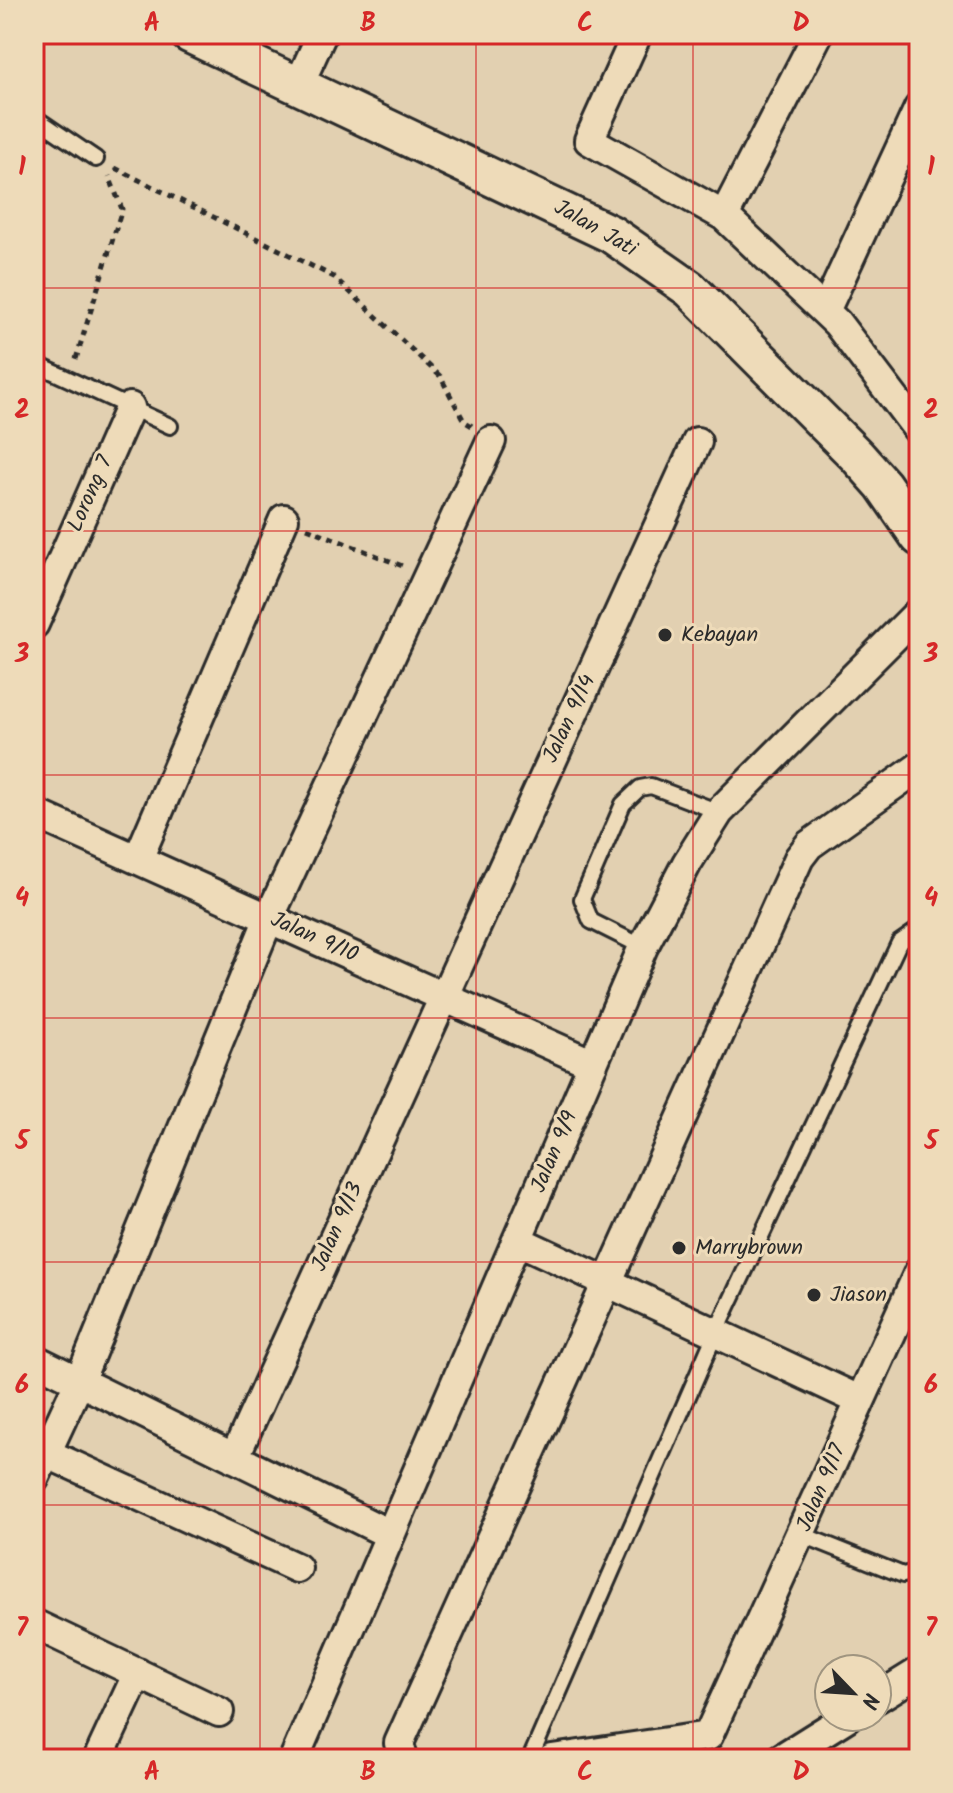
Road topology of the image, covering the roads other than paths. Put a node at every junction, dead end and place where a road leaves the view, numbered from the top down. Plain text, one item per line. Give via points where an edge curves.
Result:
1 (189, 34) edge
2 (322, 34) edge
3 (637, 34) edge
4 (818, 34) edge
5 (299, 84) junction
6 (919, 108) edge
7 (34, 117) edge
8 (96, 159) road end
9 (724, 216) junction
10 (825, 311) junction
11 (34, 363) edge
12 (130, 407) junction
13 (170, 426) dead end
14 (919, 431) edge
15 (491, 441) road end
16 (697, 442) dead end
17 (284, 519) road end
18 (919, 537) edge
19 (919, 612) edge
20 (34, 624) edge
21 (919, 767) edge
22 (719, 812) junction
23 (34, 813) edge
24 (138, 859) junction
25 (269, 918) junction
26 (919, 929) edge
27 (643, 947) junction
28 (443, 996) junction
29 (593, 1064) junction
30 (517, 1240) junction
31 (919, 1272) edge
32 (606, 1281) junction
33 (716, 1332) junction
34 (34, 1359) edge
35 (79, 1382) junction
36 (859, 1400) junction
37 (46, 1453) junction
38 (234, 1458) junction
39 (34, 1479) edge
40 (389, 1534) junction
41 (803, 1535) junction
42 (297, 1568) dead end
43 (919, 1571) edge
44 (34, 1624) edge
45 (919, 1672) edge
46 (138, 1673) junction
47 (893, 1688) edge
48 (219, 1712) dead end
49 (821, 1733) edge
50 (709, 1747) edge
51 (401, 1751) edge
52 (98, 1759) edge
53 (294, 1759) edge
54 (530, 1759) edge
55 (552, 1759) edge
56 (780, 1759) edge

1 - 5 street, Jalan Jati
2 - 5 street
3 - 9 street via 589,140
4 - 9 street
5 - 18 street, Jalan Jati via 611,234 690,289 857,456
6 - 10 street
7 - 8 lane
9 - 10 street
10 - 14 street
11 - 12 lane
12 - 13 lane
12 - 20 street, Lorong 7
15 - 25 street
16 - 28 street, Jalan 9/14
17 - 24 street
19 - 22 street, Jalan 9/9
21 - 32 street via 801,853
22 - 27 street, Jalan 9/9
22 - 27 lane via 651,786 640,788 623,804 582,899 591,921
23 - 24 street, Jalan 9/10
24 - 25 street, Jalan 9/10
25 - 28 street, Jalan 9/10
25 - 35 street
26 - 33 lane via 899,943
27 - 29 street, Jalan 9/9
28 - 29 street, Jalan 9/10
28 - 38 street, Jalan 9/13
29 - 30 street, Jalan 9/9
30 - 32 street
30 - 40 street, Jalan 9/9
31 - 36 street, Jalan 9/17
32 - 33 street
32 - 51 street
33 - 36 street
33 - 54 lane
34 - 35 street
35 - 37 street
35 - 38 street
36 - 41 street, Jalan 9/17
37 - 39 street
37 - 42 street
38 - 40 street
40 - 53 street, Jalan 9/9
41 - 43 lane via 903,1575
41 - 50 street, Jalan 9/17 via 723,1702
44 - 46 street
45 - 47 street
46 - 48 street
46 - 52 street
49 - 56 street
50 - 55 street

